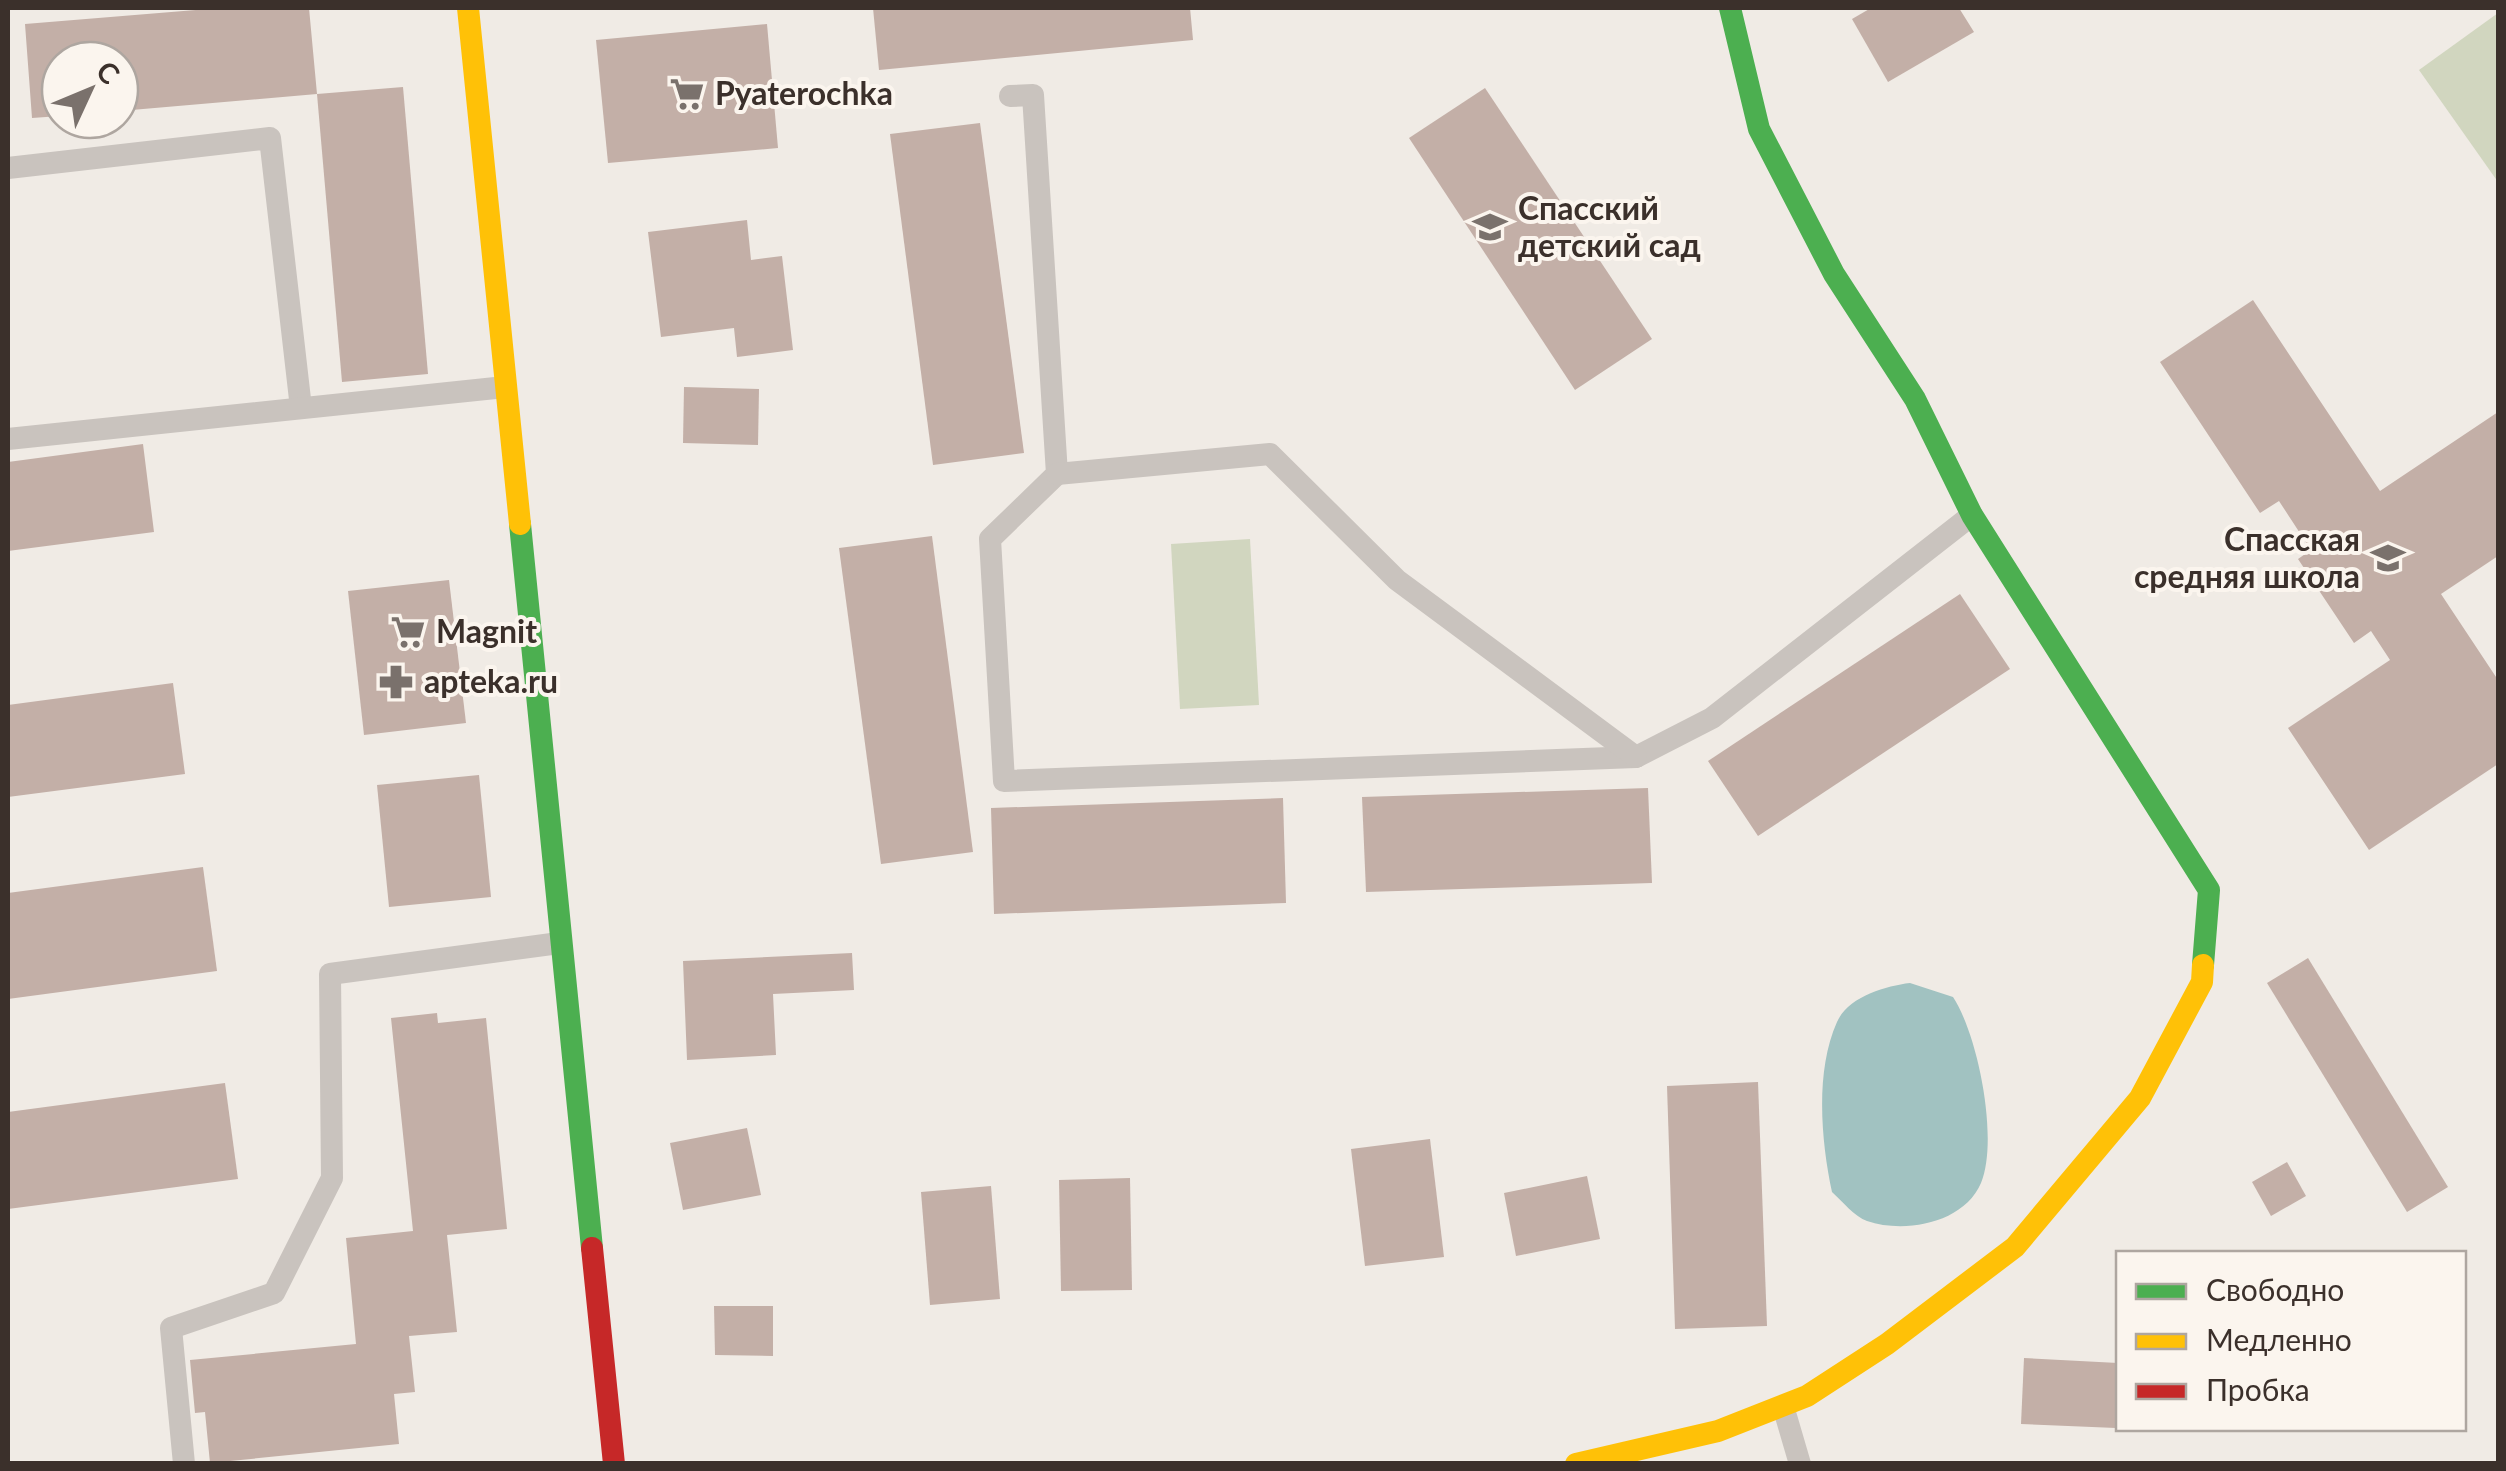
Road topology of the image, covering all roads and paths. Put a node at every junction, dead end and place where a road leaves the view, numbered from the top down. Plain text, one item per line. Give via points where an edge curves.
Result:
1 (468, 8) edge
2 (1730, 8) edge
3 (1010, 96) dead end
4 (8, 168) edge
5 (505, 387) junction
6 (301, 408) junction
7 (8, 439) edge
8 (1057, 474) junction
9 (1972, 515) junction
10 (1636, 757) junction
11 (559, 943) junction
12 (1783, 1406) junction
13 (184, 1464) edge
14 (614, 1464) edge
15 (1576, 1464) edge
16 (1800, 1464) edge

1 - 5 street
2 - 9 street via 1760,130 1834,274 1915,399
3 - 8 lane via 1034,95
4 - 6 lane via 270,138
5 - 6 lane
5 - 11 street
6 - 7 lane
8 - 10 lane via 1270,454 1397,580
8 - 10 lane via 990,539 1004,782
9 - 10 lane via 1712,718
9 - 12 street via 2210,890 2202,982 2140,1098 2015,1247 1887,1344
11 - 13 lane via 330,974 332,1178 274,1293 171,1328
11 - 14 street
12 - 15 street via 1718,1431
12 - 16 lane

